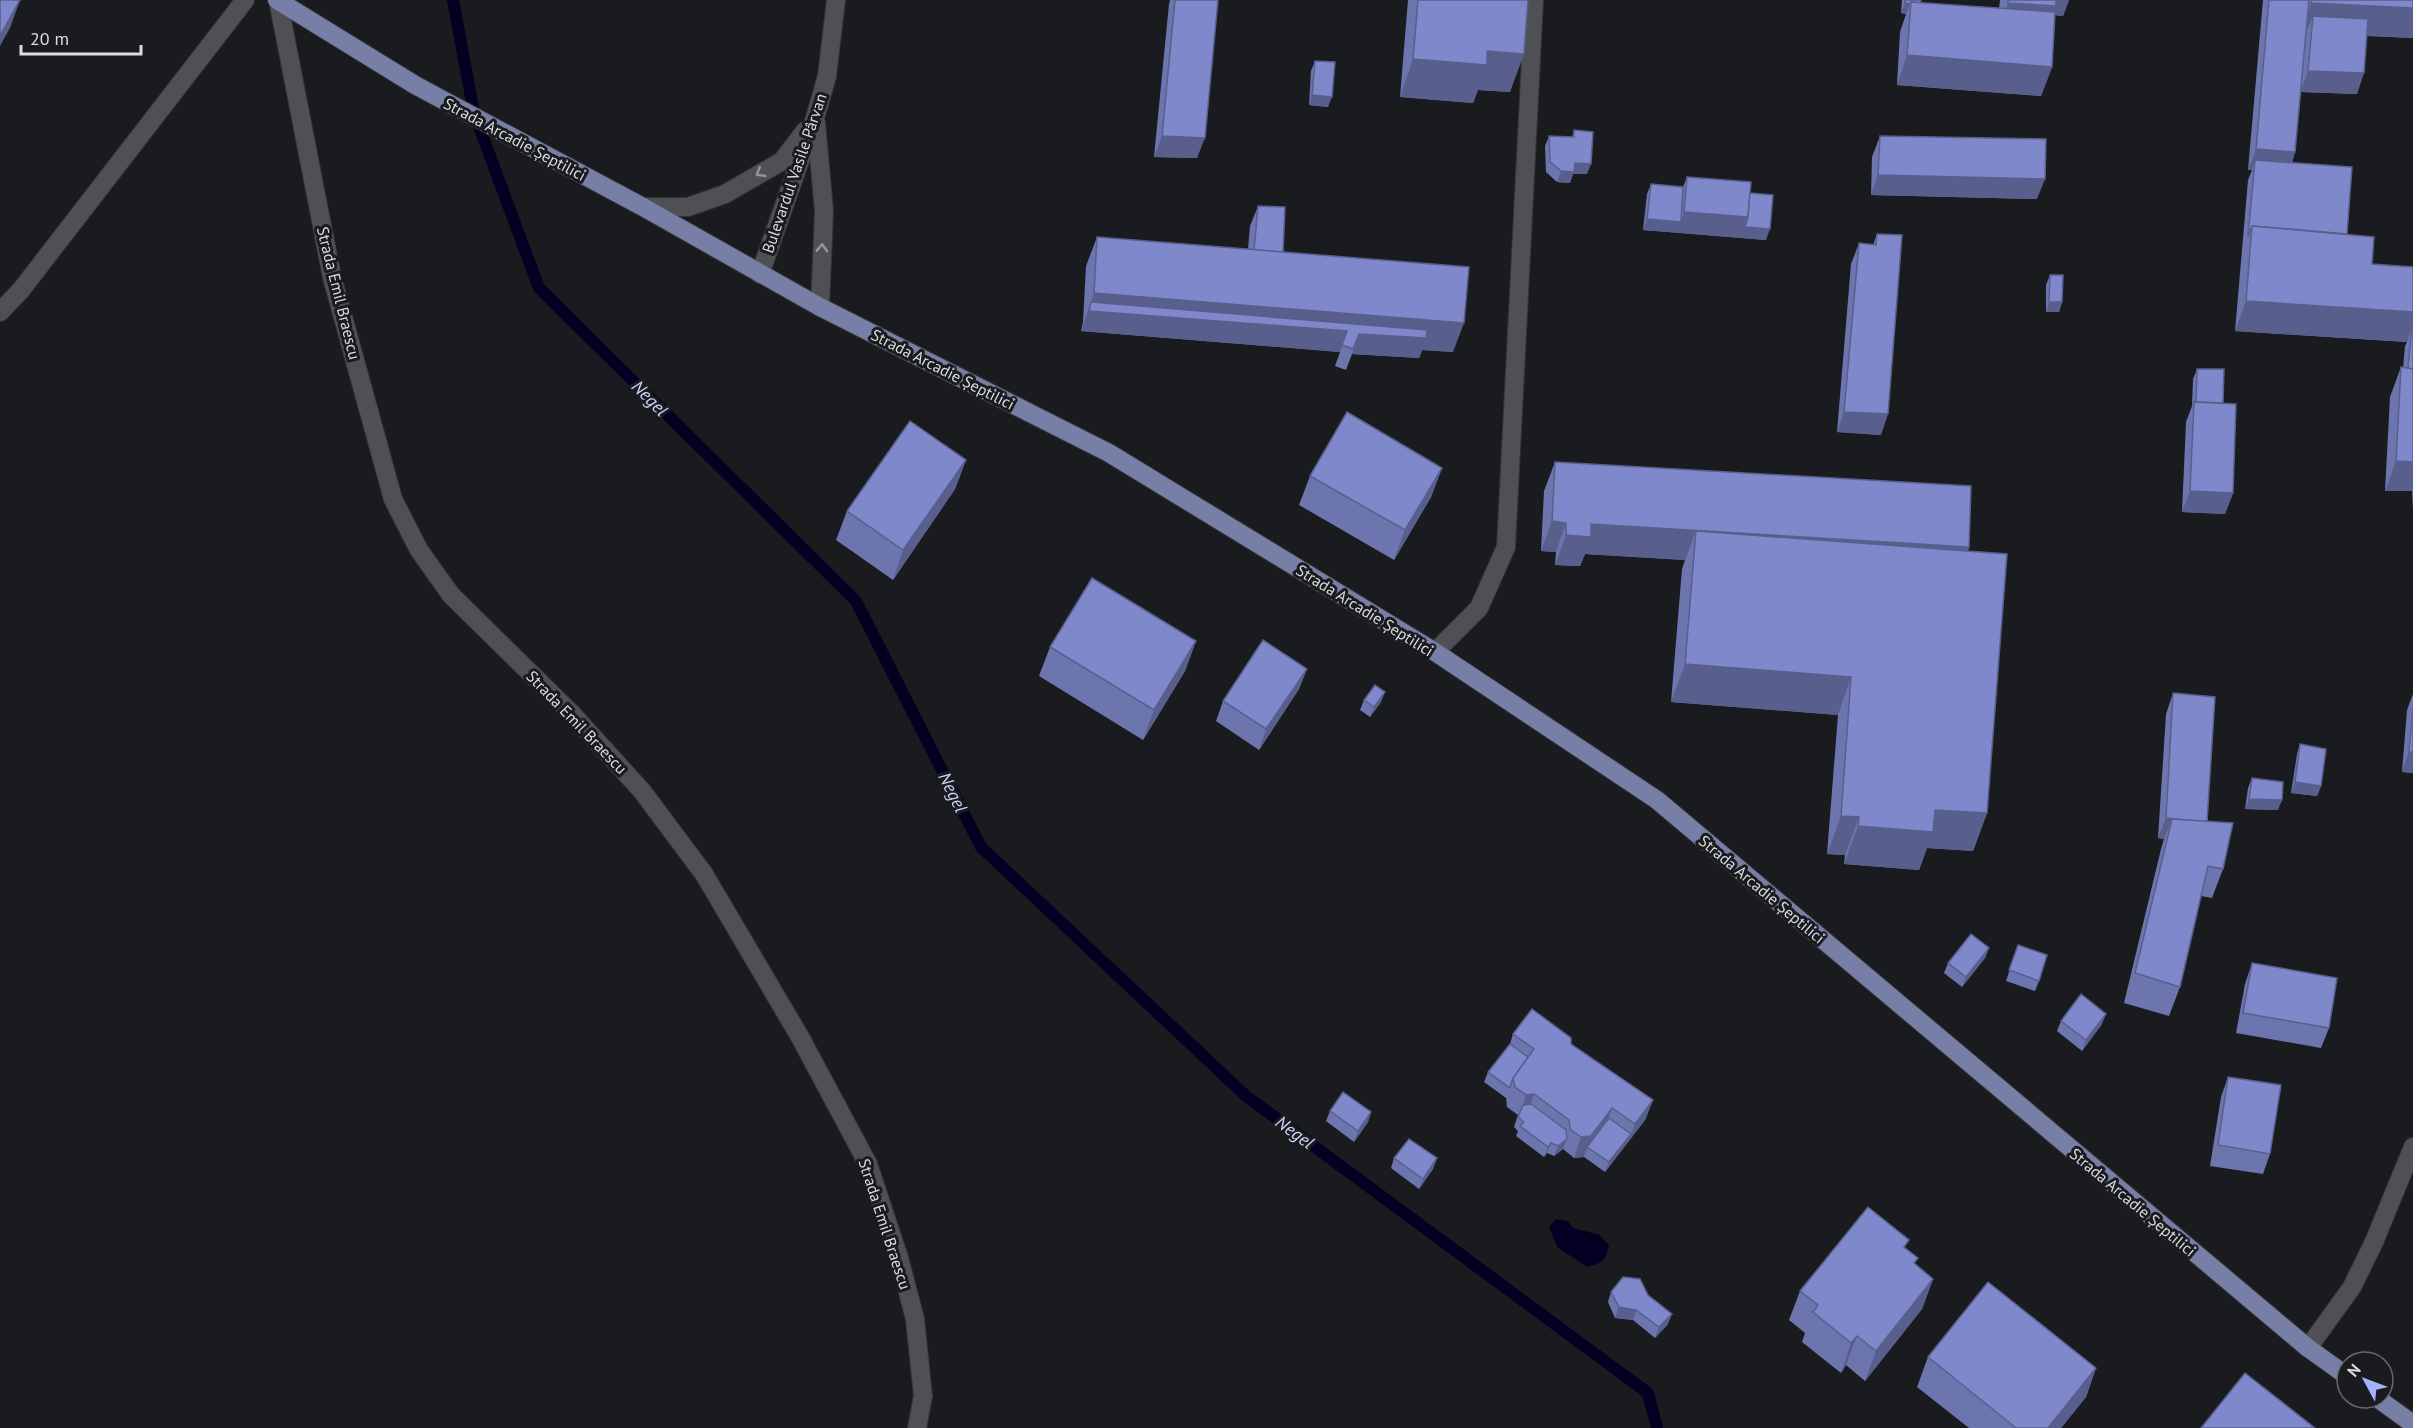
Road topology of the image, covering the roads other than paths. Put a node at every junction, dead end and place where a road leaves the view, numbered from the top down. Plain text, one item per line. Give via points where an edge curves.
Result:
1 (245, 0) edge
2 (277, 0) edge
3 (836, 0) edge
4 (1534, 0) edge
5 (815, 118) junction
6 (643, 207) junction
7 (760, 274) junction
8 (820, 307) junction
9 (0, 312) edge
10 (1435, 652) junction
11 (2413, 1147) edge
12 (2308, 1348) junction
13 (2335, 1367) edge
14 (2394, 1410) edge
15 (2413, 1424) edge
16 (917, 1428) edge

1 - 9 street
2 - 6 main road, Strada Arcadie Șeptilici via 415,85
2 - 16 street, Strada Emil Braescu via 332,277 393,499 419,550 451,595 572,714 642,791 704,874 800,1037 868,1164 899,1258 915,1318 922,1396
3 - 5 street, Bulevardul Vasile Pârvan via 826,75
4 - 10 street via 1506,547 1479,608
5 -> 6 street via 782,161 725,194 688,207
5 - 7 street, Bulevardul Vasile Pârvan
8 -> 5 street via 824,211
6 - 7 main road, Strada Arcadie Șeptilici
7 - 8 main road, Strada Arcadie Șeptilici
8 - 10 main road, Strada Arcadie Șeptilici via 1109,453
10 - 12 main road, Strada Arcadie Șeptilici via 1657,800
11 - 12 street via 2352,1287
12 - 13 main road, Strada Arcadie Șeptilici
14 - 15 main road

